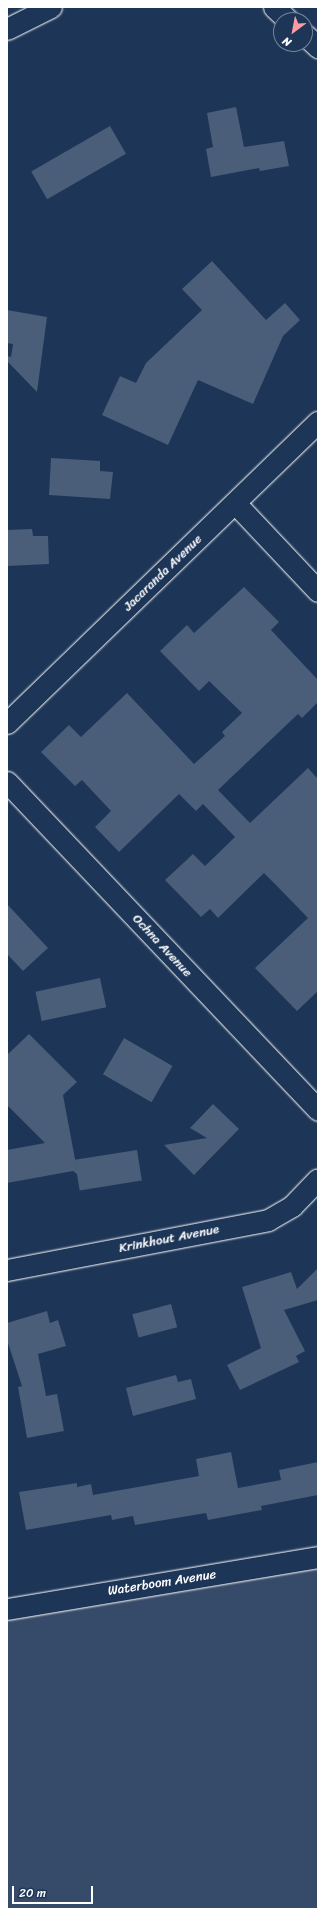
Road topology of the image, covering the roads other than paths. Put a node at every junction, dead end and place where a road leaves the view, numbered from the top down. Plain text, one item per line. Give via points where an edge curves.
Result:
1 (51, 7) edge
2 (7, 29) edge
3 (318, 422) edge
4 (235, 503) junction
5 (318, 591) edge
6 (7, 723) edge
7 (7, 782) edge
8 (318, 1110) edge
9 (318, 1179) edge
10 (7, 1270) edge
11 (318, 1557) edge
12 (7, 1609) edge

1 - 2 street
3 - 4 street, Jacaranda Avenue
4 - 5 street
4 - 6 street, Jacaranda Avenue
7 - 8 street, Ochna Avenue
9 - 10 street, Krinkhout Avenue via 292,1206 268,1220
11 - 12 street, Waterboom Avenue

